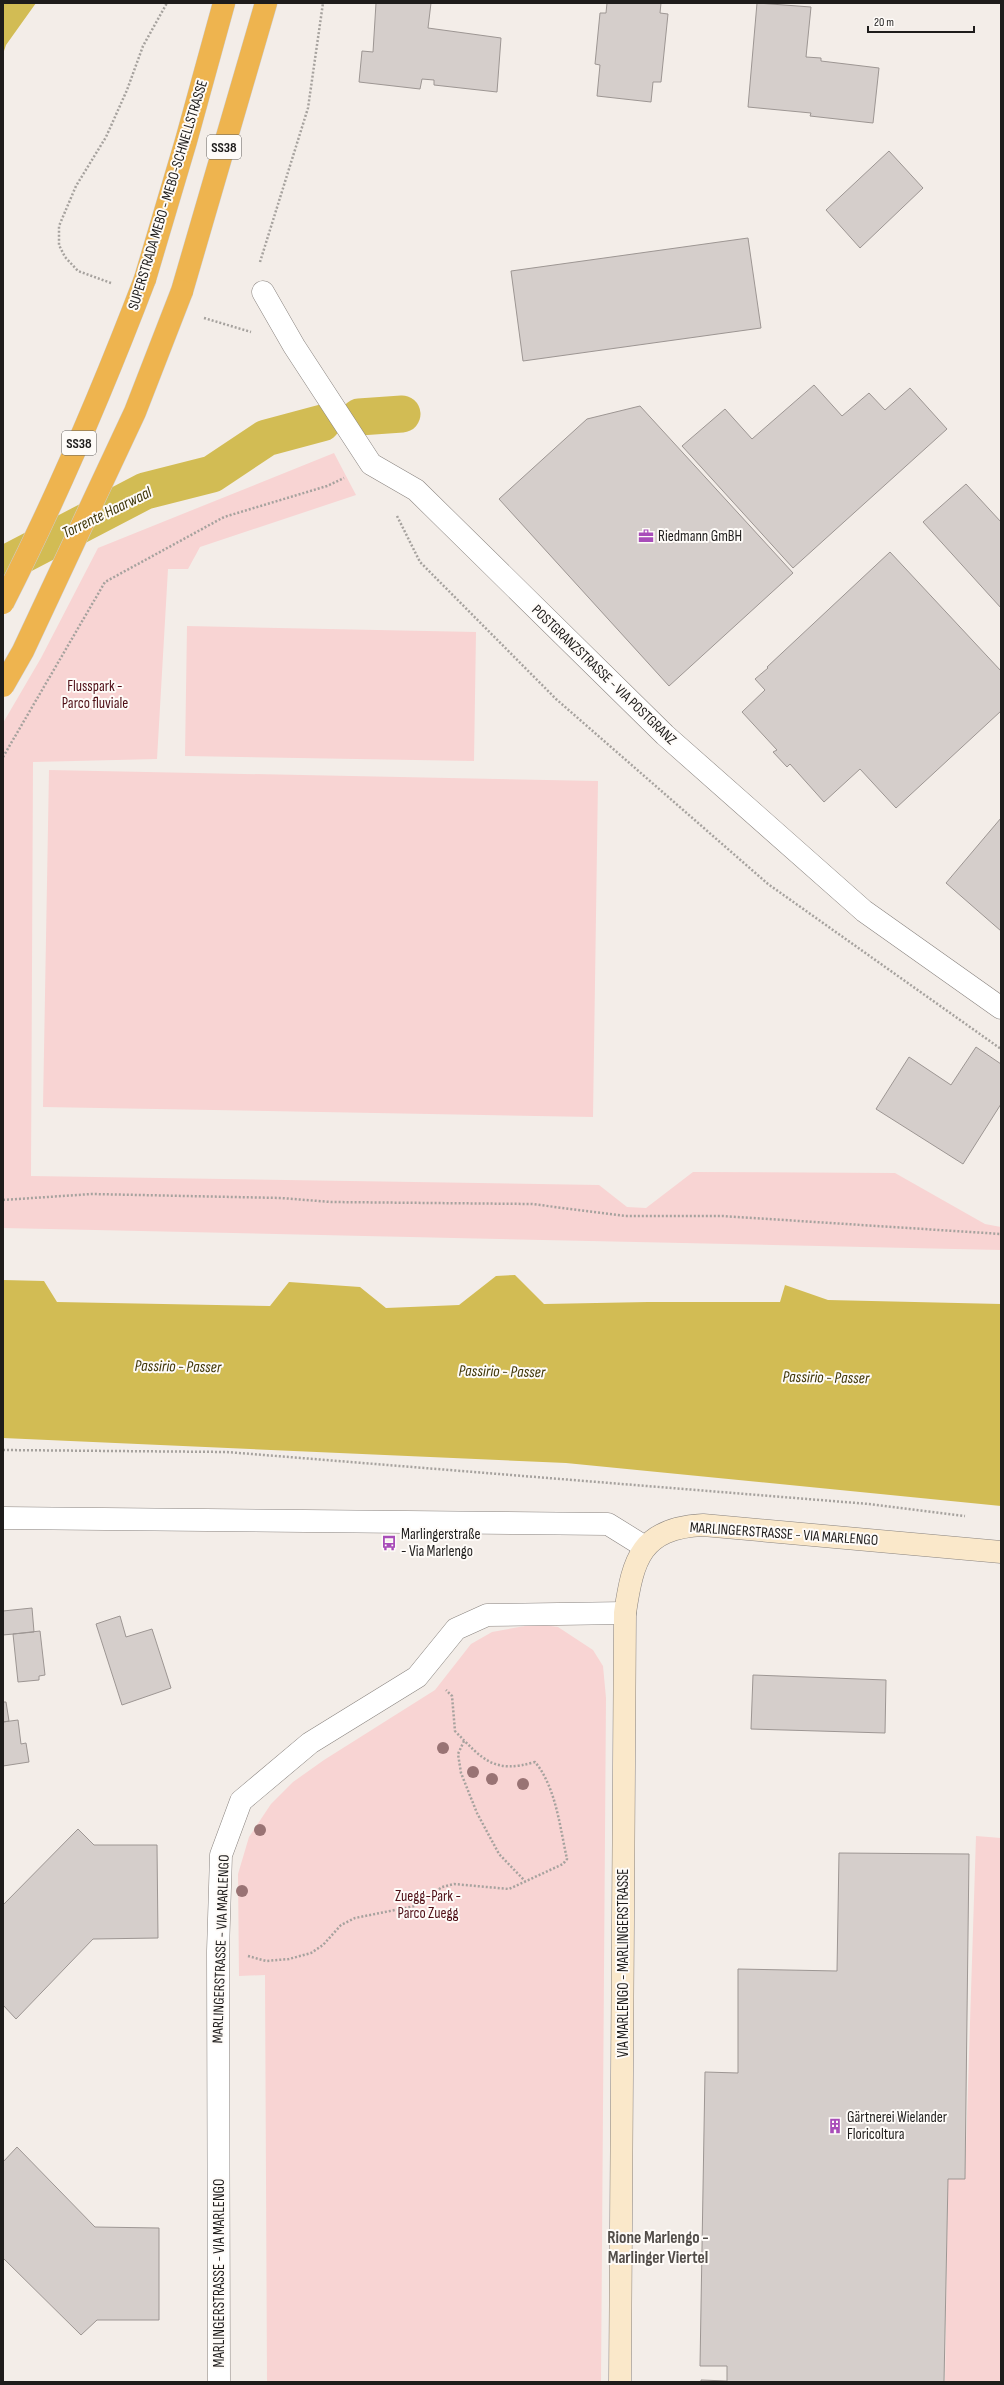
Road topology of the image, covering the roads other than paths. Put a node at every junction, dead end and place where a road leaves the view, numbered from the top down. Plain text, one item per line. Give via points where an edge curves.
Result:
1 (224, 3) edge
2 (266, 3) edge
3 (263, 292) road end
4 (3, 603) edge
5 (3, 686) edge
6 (1001, 1008) edge
7 (3, 1518) edge
8 (645, 1547) junction
9 (1001, 1552) edge
10 (625, 1613) junction
11 (219, 2382) edge
12 (620, 2382) edge

1 - 4 highway, SUPERSTRADA MEBO - MEBO-SCHNELLSTRASSE / SS38, bridge via 145,279 100,395 40,529
2 - 5 highway, SS38, bridge via 182,291 131,420 23,651
3 - 6 street, POSTGRANZSTRASSE - VIA POSTGRANZ via 294,346 371,464 416,490 665,735 864,911
7 - 8 street via 608,1524
8 - 9 street, MARLINGERSTRASSE - VIA MARLENGO via 663,1534 681,1526 703,1525
8 - 10 street, VIA MARLENGO - MARLINGERSTRASSE via 635,1564
10 - 11 street, MARLINGERSTRASSE - VIA MARLENGO via 487,1615 456,1629 417,1677 310,1743 241,1800 221,1855 218,1951
10 - 12 street, VIA MARLENGO - MARLINGERSTRASSE

